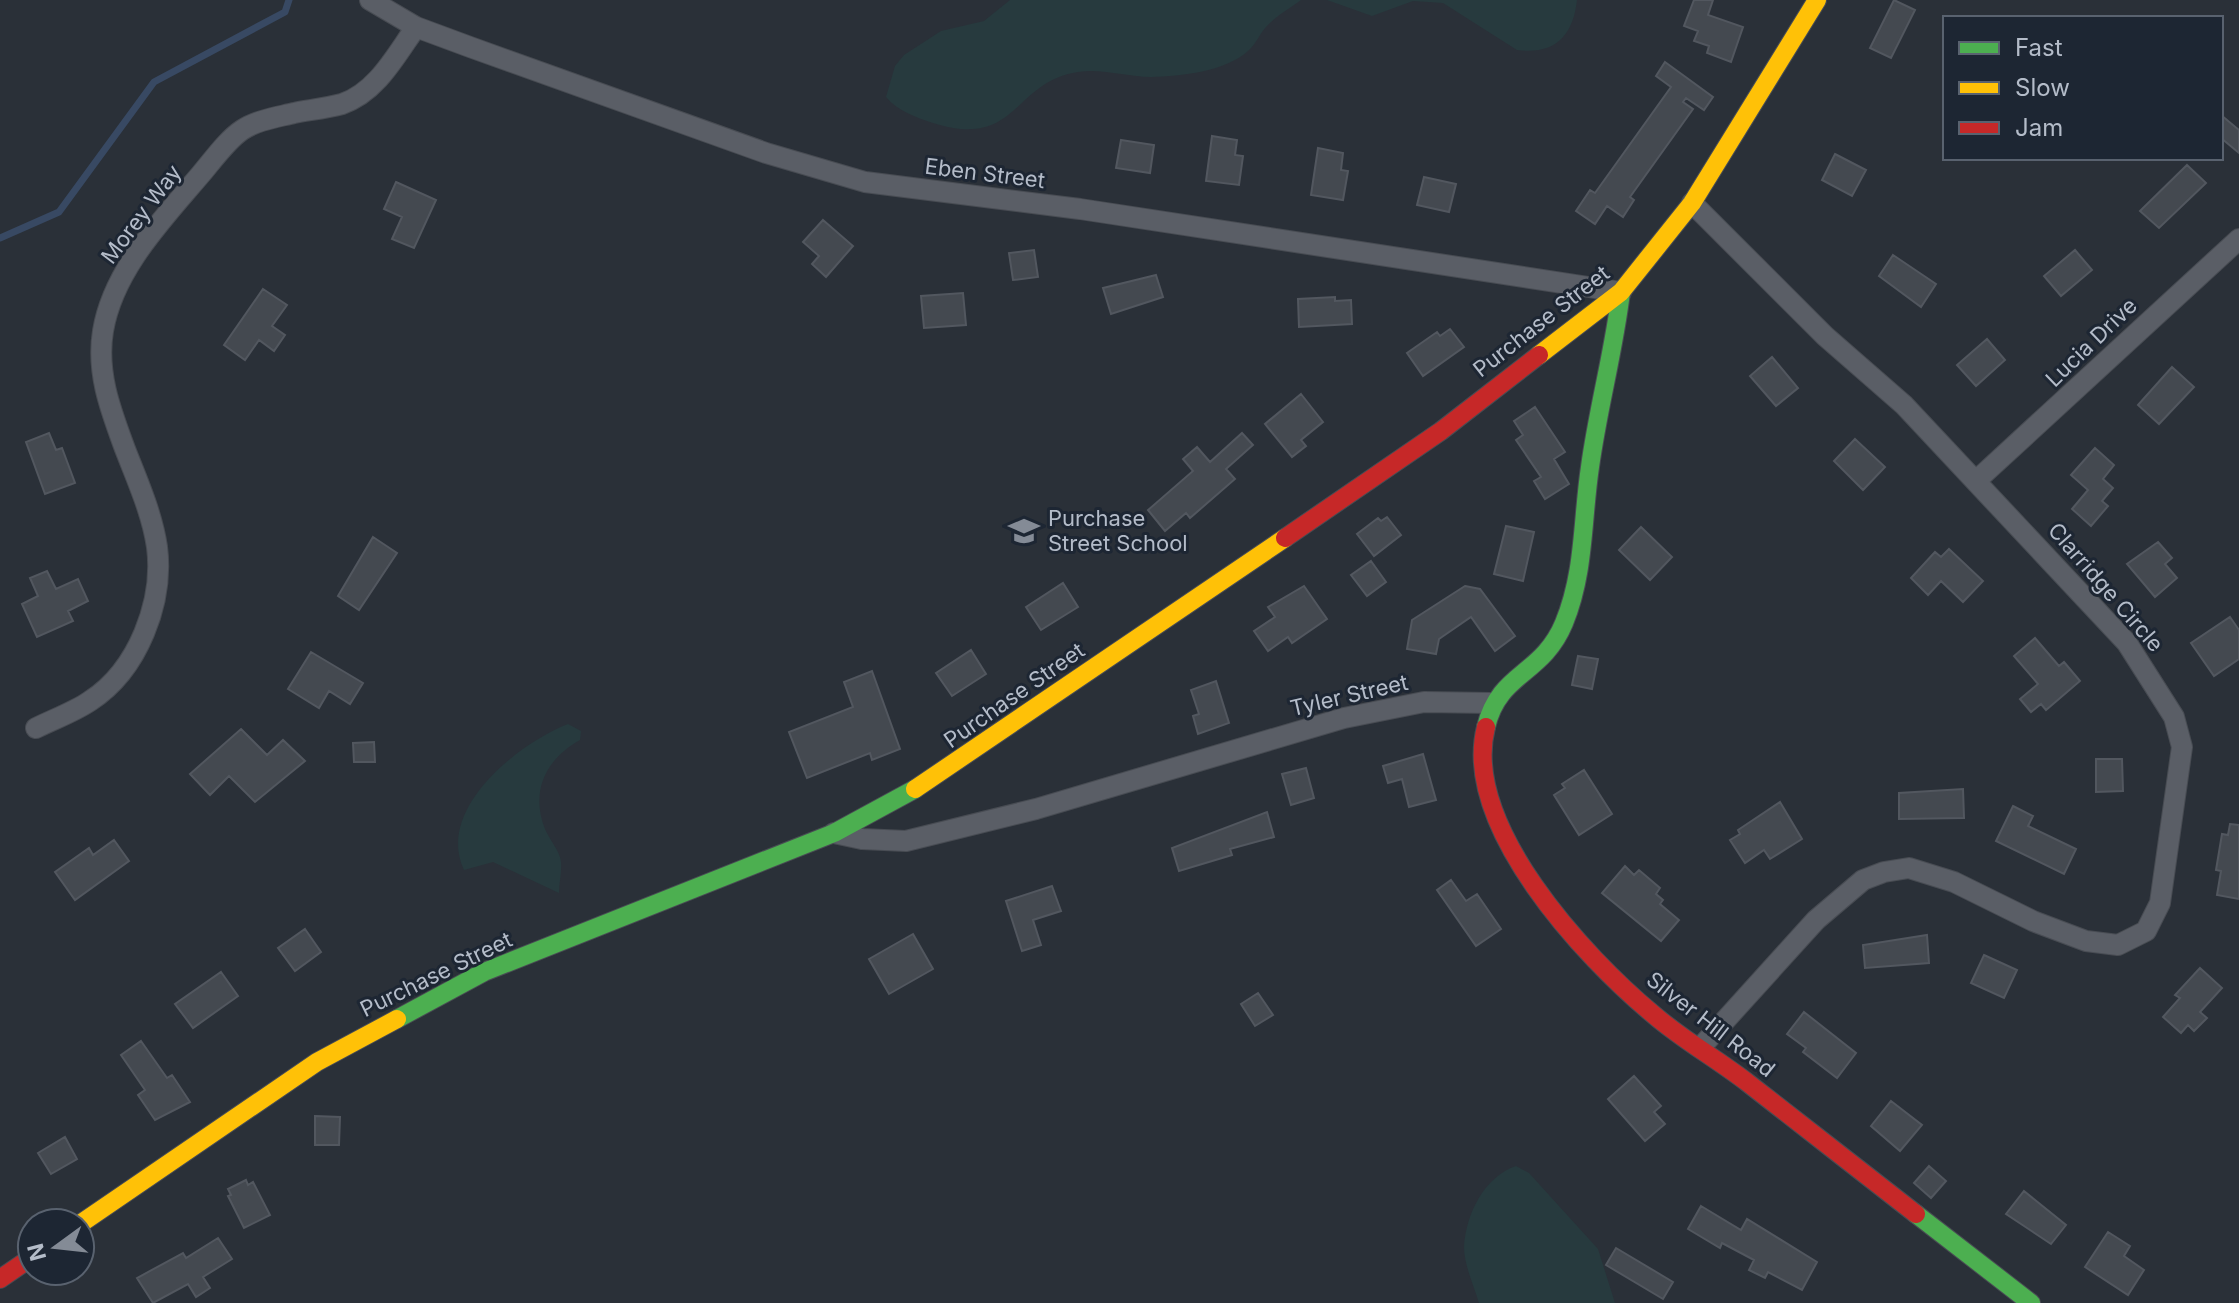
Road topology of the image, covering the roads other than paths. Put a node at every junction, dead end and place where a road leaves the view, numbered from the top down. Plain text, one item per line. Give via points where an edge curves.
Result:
1 (370, 0) edge
2 (1817, 0) edge
3 (416, 27) junction
4 (1692, 203) junction
5 (2239, 239) edge
6 (1621, 292) junction
7 (1977, 480) junction
8 (1491, 703) junction
9 (36, 728) dead end
10 (834, 833) junction
11 (1701, 1047) junction
12 (96, 1213) edge
13 (2031, 1303) edge

1 - 3 street, Eben Street
2 - 4 main road, Purchase Street
3 - 6 street, Eben Street via 766,153 865,182 1065,207
3 - 9 street, Morey Way via 364,93 243,130 154,229 115,290 103,331 101,365 108,404 149,515 158,582 135,652 111,682 91,700
4 - 6 main road, Purchase Street
4 - 7 street, Clarridge Circle
5 - 7 street, Lucia Drive
6 - 8 main road via 1573,599 1545,657
6 - 10 main road, Purchase Street via 1441,431 938,776
7 - 11 street, Clarridge Circle via 2127,643 2174,717 2182,747 2160,903 2146,931 2118,945 2086,941 1954,882 1909,868 1884,872 1863,880 1816,920
8 - 10 street, Tyler Street via 1424,702 1357,715 1036,809 906,841
8 - 11 main road, Silver Hill Road via 1483,734 1484,770 1511,853 1606,970 1654,1015
10 - 12 main road, Purchase Street via 484,972 317,1062
11 - 13 main road, Silver Hill Road

